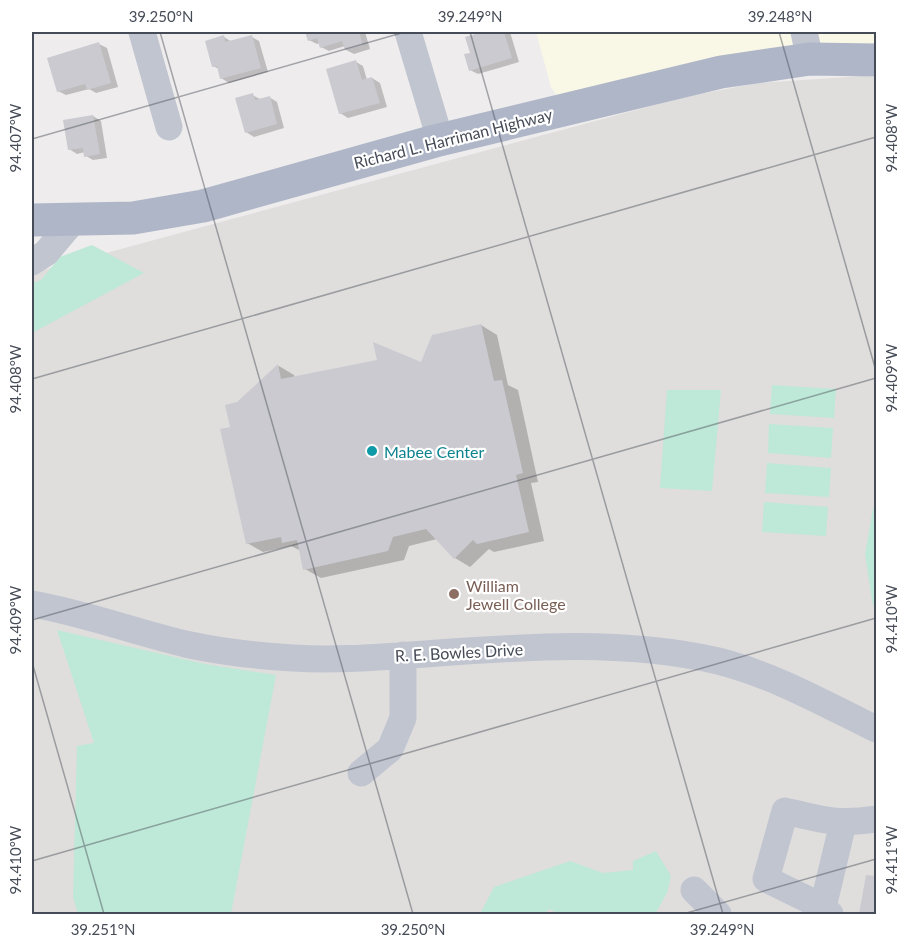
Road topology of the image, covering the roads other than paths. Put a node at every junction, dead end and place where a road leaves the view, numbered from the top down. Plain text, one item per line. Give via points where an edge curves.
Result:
1 (142, 32) edge
2 (408, 32) edge
3 (807, 45) edge
4 (876, 60) edge
5 (170, 127) dead end
6 (440, 139) junction
7 (32, 220) edge
8 (73, 221) junction
9 (32, 262) edge
10 (32, 604) edge
11 (403, 655) junction
12 (876, 729) edge
13 (361, 772) dead end
14 (876, 819) edge
15 (843, 823) junction
16 (694, 890) dead end
17 (826, 911) edge
18 (718, 915) edge

1 - 5 street
2 - 6 street
3 - 4 main road, Richard L. Harriman Highway
3 - 6 main road, Richard L. Harriman Highway via 721,72
6 - 8 main road, Richard L. Harriman Highway via 203,206 133,218
7 - 8 main road, Richard L. Harriman Highway
8 - 9 street via 46,254
10 - 11 street, R. E. Bowles Drive via 190,645 245,654 340,659
11 - 12 street, R. E. Bowles Drive via 582,646 667,651 762,675
11 - 13 street via 403,718 390,749
14 - 15 street
15 - 17 street
15 - 17 street via 785,811 766,879
16 - 18 street

